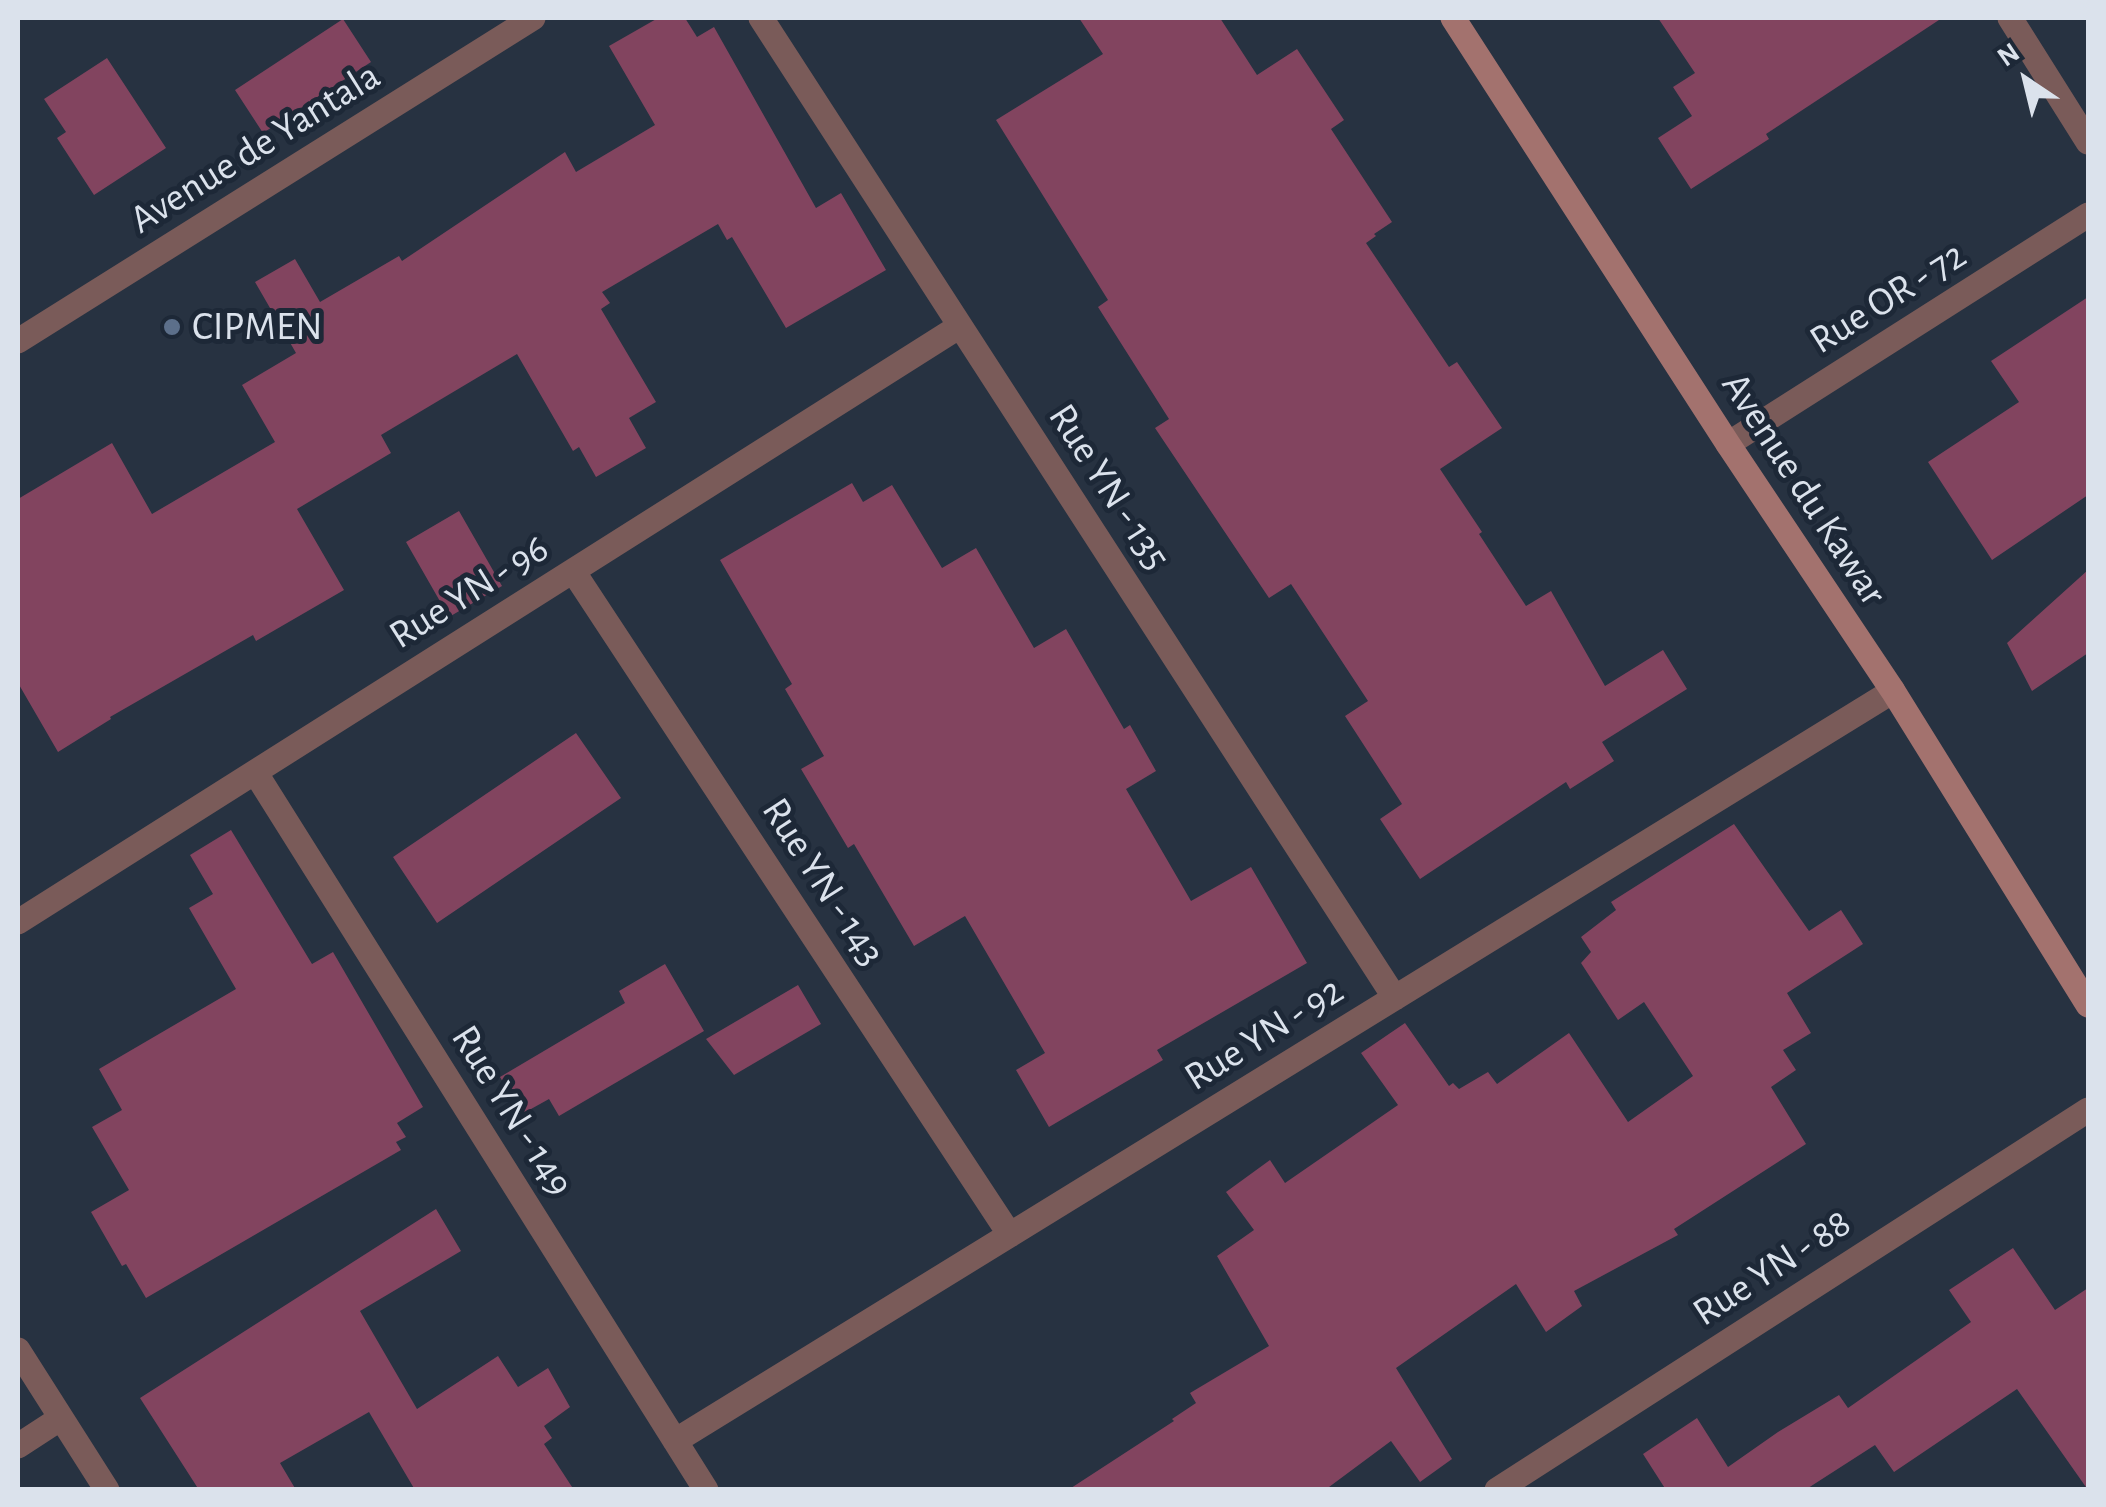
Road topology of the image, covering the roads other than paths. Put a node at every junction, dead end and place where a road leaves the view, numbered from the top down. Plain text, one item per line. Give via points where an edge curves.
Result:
1 (533, 18) edge
2 (762, 18) edge
3 (1453, 18) edge
4 (2010, 18) edge
5 (2088, 142) edge
6 (2088, 216) edge
7 (960, 326) junction
8 (18, 341) edge
9 (1728, 444) junction
10 (572, 571) junction
11 (1893, 691) junction
12 (255, 772) junction
13 (18, 922) edge
14 (1395, 998) junction
15 (2088, 1005) edge
16 (2088, 1110) edge
17 (1010, 1235) junction
18 (18, 1350) edge
19 (61, 1418) junction
20 (675, 1441) junction
21 (18, 1446) edge
22 (107, 1490) edge
23 (706, 1490) edge
24 (1496, 1490) edge

1 - 8 street, Avenue de Yantala
2 - 7 street, Rue YN - 135
3 - 9 street, Avenue du Kawar
4 - 5 street
6 - 9 street, Rue OR - 72
7 - 10 street, Rue YN - 96
7 - 14 street, Rue YN - 135
9 - 11 street, Avenue du Kawar
10 - 12 street, Rue YN - 96
10 - 17 street, Rue YN - 143
11 - 14 street, Rue YN - 92
11 - 15 street, Avenue du Kawar
12 - 13 street, Rue YN - 96
12 - 20 street, Rue YN - 149
14 - 17 street, Rue YN - 92
16 - 24 street, Rue YN - 88
17 - 20 street, Rue YN - 92
18 - 19 street
19 - 21 street
19 - 22 street
20 - 23 street, Rue YN - 149

